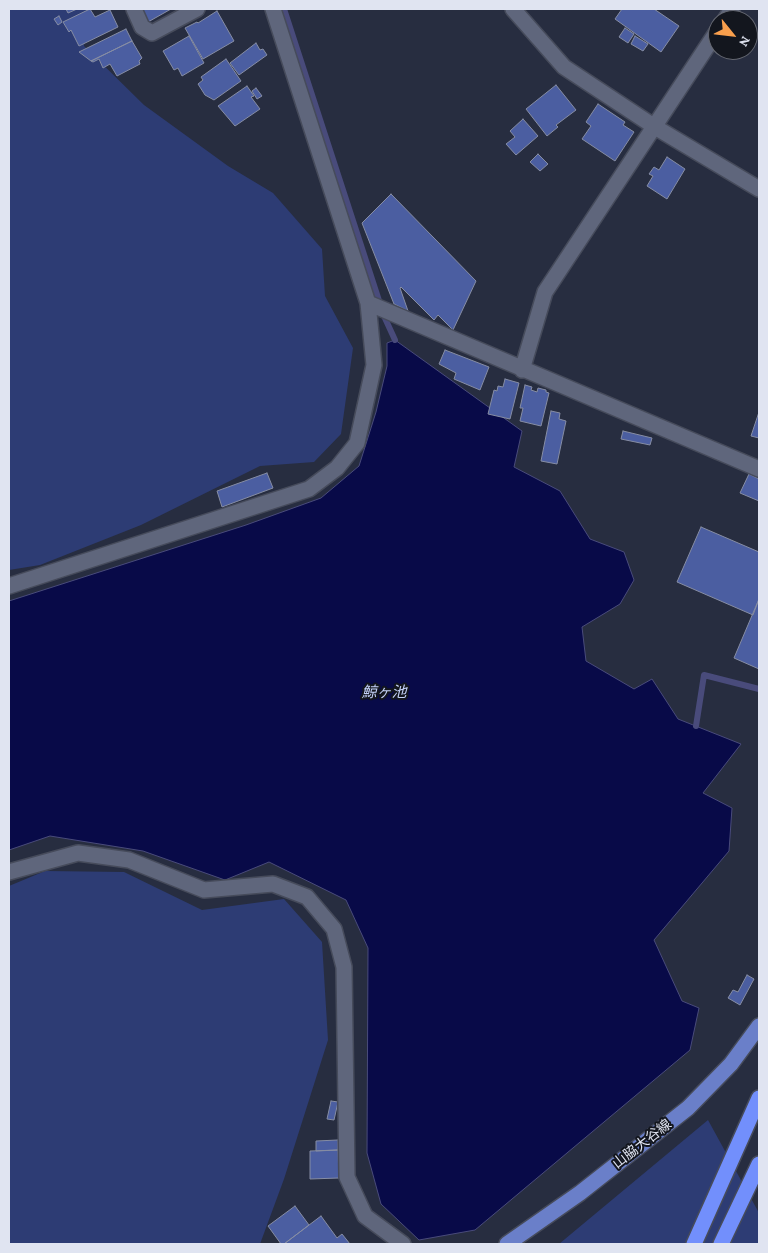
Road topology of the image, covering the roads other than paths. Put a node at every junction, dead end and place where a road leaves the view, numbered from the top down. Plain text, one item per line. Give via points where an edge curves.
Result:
1 (134, 9) edge
2 (197, 9) edge
3 (273, 9) edge
4 (513, 9) edge
5 (708, 45) edge
6 (655, 127) junction
7 (759, 189) edge
8 (368, 303) junction
9 (522, 370) junction
10 (759, 469) edge
11 (9, 586) edge
12 (9, 872) edge
13 (759, 1026) edge
14 (759, 1098) edge
15 (759, 1164) edge
16 (403, 1244) edge
17 (507, 1244) edge
18 (694, 1244) edge
19 (721, 1244) edge

1 - 2 street via 142,27 152,33
3 - 8 street
4 - 6 street via 564,66
5 - 6 street
6 - 7 street
6 - 9 street via 546,292
8 - 9 street
8 - 11 street via 374,365 357,443 337,468 309,489
9 - 10 street
12 - 16 street via 78,852 129,860 204,890 273,884 306,897 334,929 344,967 347,1177 365,1216
13 - 17 main road, 山脇大谷線 via 731,1064 688,1108 580,1193
14 - 18 highway
15 - 19 highway

